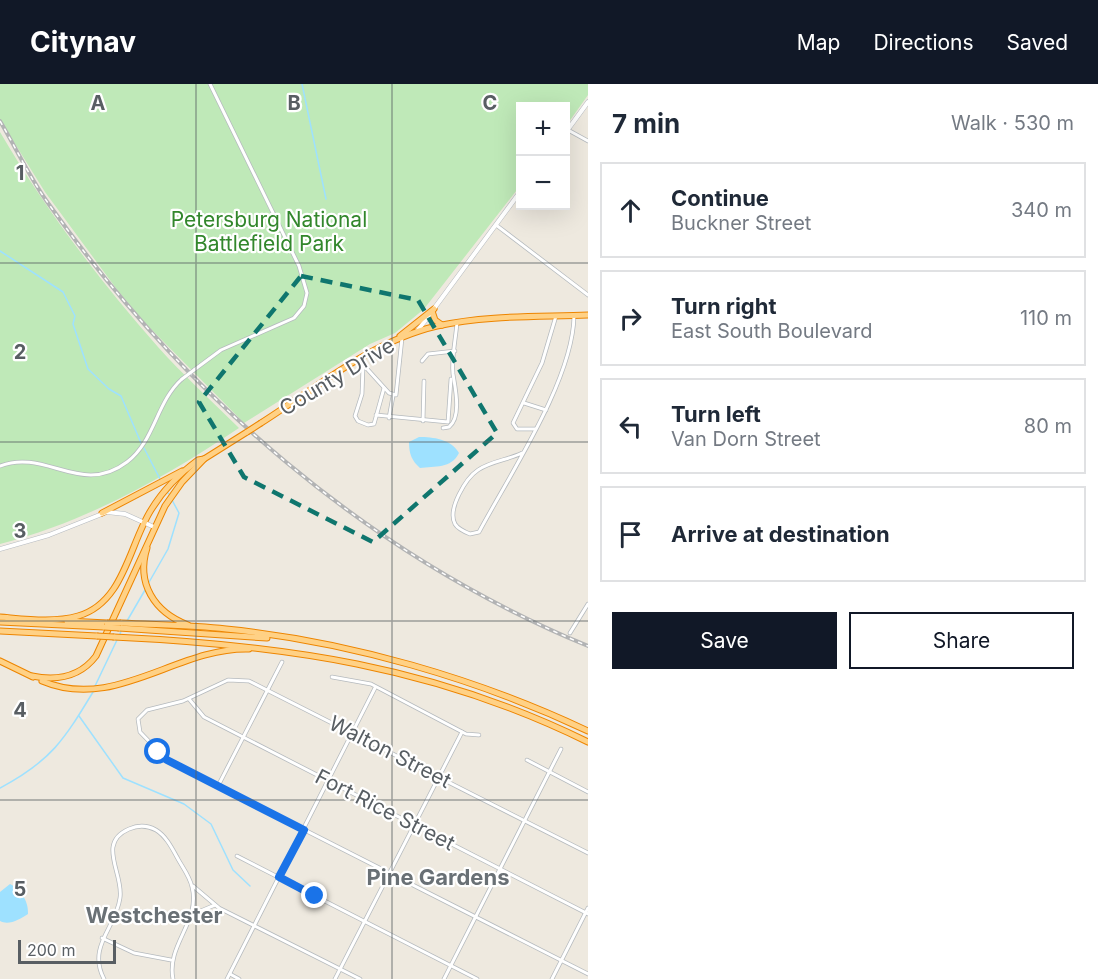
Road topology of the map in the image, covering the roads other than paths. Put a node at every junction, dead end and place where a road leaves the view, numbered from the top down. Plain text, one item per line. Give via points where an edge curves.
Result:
1 (210, 84) edge
2 (588, 102) edge
3 (570, 127) edge
4 (570, 132) edge
5 (588, 141) edge
6 (516, 198) edge
7 (496, 225) junction
8 (588, 296) edge
9 (433, 310) junction
10 (588, 315) edge
11 (556, 316) junction
12 (574, 316) junction
13 (457, 322) junction
14 (442, 325) junction
15 (417, 332) junction
16 (402, 338) junction
17 (393, 342) junction
18 (455, 351) junction
19 (359, 360) junction
20 (422, 361) dead end
21 (363, 366) junction
22 (451, 380) dead end
23 (424, 381) dead end
24 (384, 388) junction
25 (393, 395) junction
26 (524, 403) junction
27 (546, 410) junction
28 (376, 416) junction
29 (389, 418) junction
30 (423, 421) junction
31 (443, 428) dead end
32 (535, 429) junction
33 (522, 453) junction
34 (204, 459) junction
35 (0, 466) edge
36 (186, 469) junction
37 (102, 513) junction
38 (144, 522) junction
39 (154, 527) junction
40 (151, 534) junction
41 (0, 549) edge
42 (588, 604) edge
43 (0, 617) edge
44 (50, 619) junction
45 (0, 622) edge
46 (105, 625) junction
47 (120, 626) junction
48 (192, 627) junction
49 (0, 631) edge
50 (570, 633) dead end
51 (302, 642) junction
52 (278, 649) junction
53 (0, 661) edge
54 (282, 662) dead end
55 (32, 676) junction
56 (332, 677) dead end
57 (375, 688) junction
58 (267, 689) junction
59 (189, 699) junction
60 (588, 731) edge
61 (462, 732) junction
62 (352, 733) junction
63 (479, 735) dead end
64 (242, 737) junction
65 (588, 742) edge
66 (561, 749) dead end
67 (527, 760) dead end
68 (548, 772) junction
69 (438, 777) junction
70 (328, 781) junction
71 (218, 786) junction
72 (588, 792) edge
73 (524, 820) junction
74 (414, 825) junction
75 (304, 830) junction
76 (588, 853) edge
77 (237, 856) dead end
78 (500, 868) junction
79 (389, 873) junction
80 (279, 877) junction
81 (192, 885) junction
82 (215, 905) junction
83 (588, 908) edge
84 (587, 913) edge
85 (191, 915) junction
86 (475, 917) junction
87 (365, 921) junction
88 (254, 926) junction
89 (102, 938) junction
90 (172, 960) junction
91 (561, 961) junction
92 (451, 965) junction
93 (340, 970) junction
94 (230, 974) junction
95 (588, 974) edge
96 (104, 979) edge
97 (173, 979) edge
98 (227, 979) edge
99 (239, 979) edge
100 (335, 979) edge
101 (360, 979) edge
102 (444, 979) edge
103 (477, 979) edge
104 (552, 979) edge

1 - 35 street, bridge via 299,266 307,293 304,306 294,318 221,350 182,379 165,398 141,448 115,470 87,476 27,461
2 - 3 street
4 - 5 street
6 - 7 street
7 - 8 street
7 - 9 street
9 - 14 highway via 435,321
9 - 15 street
9 - 17 highway
10 - 12 highway, County Drive
11 - 12 highway, County Drive
11 - 13 highway, County Drive
11 - 26 street via 542,363
12 - 27 street via 570,346
13 - 14 highway, County Drive
13 - 18 street
14 - 15 highway, County Drive
15 - 16 highway, County Drive
16 - 17 highway, County Drive
16 - 25 street via 398,393
17 - 19 highway, County Drive
18 - 20 street via 428,354
18 - 31 street via 455,421
19 - 21 street
19 - 34 highway, County Drive, bridge
21 - 24 street
21 - 28 street via 356,418 372,425
22 - 30 street via 449,421
23 - 30 street
24 - 25 street
24 - 28 street
25 - 29 street
26 - 27 street
26 - 32 street via 514,419 514,427
27 - 32 street
28 - 29 street
29 - 30 street
32 - 33 street
33 - 33 street via 478,532 470,534 457,526 454,507 471,476 483,467
34 - 36 highway, County Drive
34 - 39 highway, County Drive via 177,488
36 - 37 highway
36 - 38 highway, County Drive via 164,491
37 - 38 street via 122,513
37 - 41 street via 49,535
38 - 39 street
38 - 44 highway, County Drive via 116,585 103,602 77,616
39 - 40 highway, County Drive
40 - 48 highway via 143,568 149,593 167,615
40 - 55 highway via 93,660 64,677
42 - 50 street
43 - 44 highway
44 - 46 highway
45 - 46 highway
46 - 47 highway, bridge
47 - 48 highway
47 - 51 highway
48 - 51 highway via 239,630
49 - 52 highway, bridge
51 - 60 highway via 372,655 449,677
52 - 55 highway via 216,651 128,683 99,689 68,688
52 - 65 highway via 388,669 439,684 526,714
53 - 55 highway
54 - 58 street
56 - 57 street via 363,681
57 - 61 street
57 - 62 street
58 - 59 street, Walton Street via 233,679
58 - 62 street, Walton Street
58 - 64 street
59 - 64 street, Fort Rice Street via 200,715
59 - 71 street, Walton Street via 144,711 138,727 163,756
61 - 63 street
61 - 69 street
62 - 69 street, Walton Street
62 - 70 street
64 - 70 street, Fort Rice Street
64 - 71 street
66 - 68 street
67 - 68 street
68 - 72 street
68 - 73 street
69 - 73 street, Walton Street
69 - 74 street
70 - 74 street, Fort Rice Street
70 - 75 street
71 - 75 street
73 - 76 street, Walton Street
73 - 78 street
74 - 78 street, Fort Rice Street
74 - 79 street
75 - 79 street
75 - 80 street
77 - 80 street
78 - 84 street, Fort Rice Street
78 - 86 street
79 - 86 street
79 - 87 street
80 - 87 street
80 - 88 street
81 - 82 street
81 - 85 street
81 - 89 street via 156,830 144,826 123,832 114,844 112,861 120,882 120,899
82 - 85 street
82 - 88 street
83 - 84 street
84 - 91 street
85 - 90 street
86 - 91 street
86 - 92 street
87 - 92 street
87 - 93 street
88 - 93 street
88 - 94 street
89 - 90 street via 134,953
89 - 96 street via 97,956
90 - 97 street
91 - 95 street
91 - 104 street
92 - 102 street
92 - 103 street
93 - 100 street
93 - 101 street
94 - 98 street
94 - 99 street

